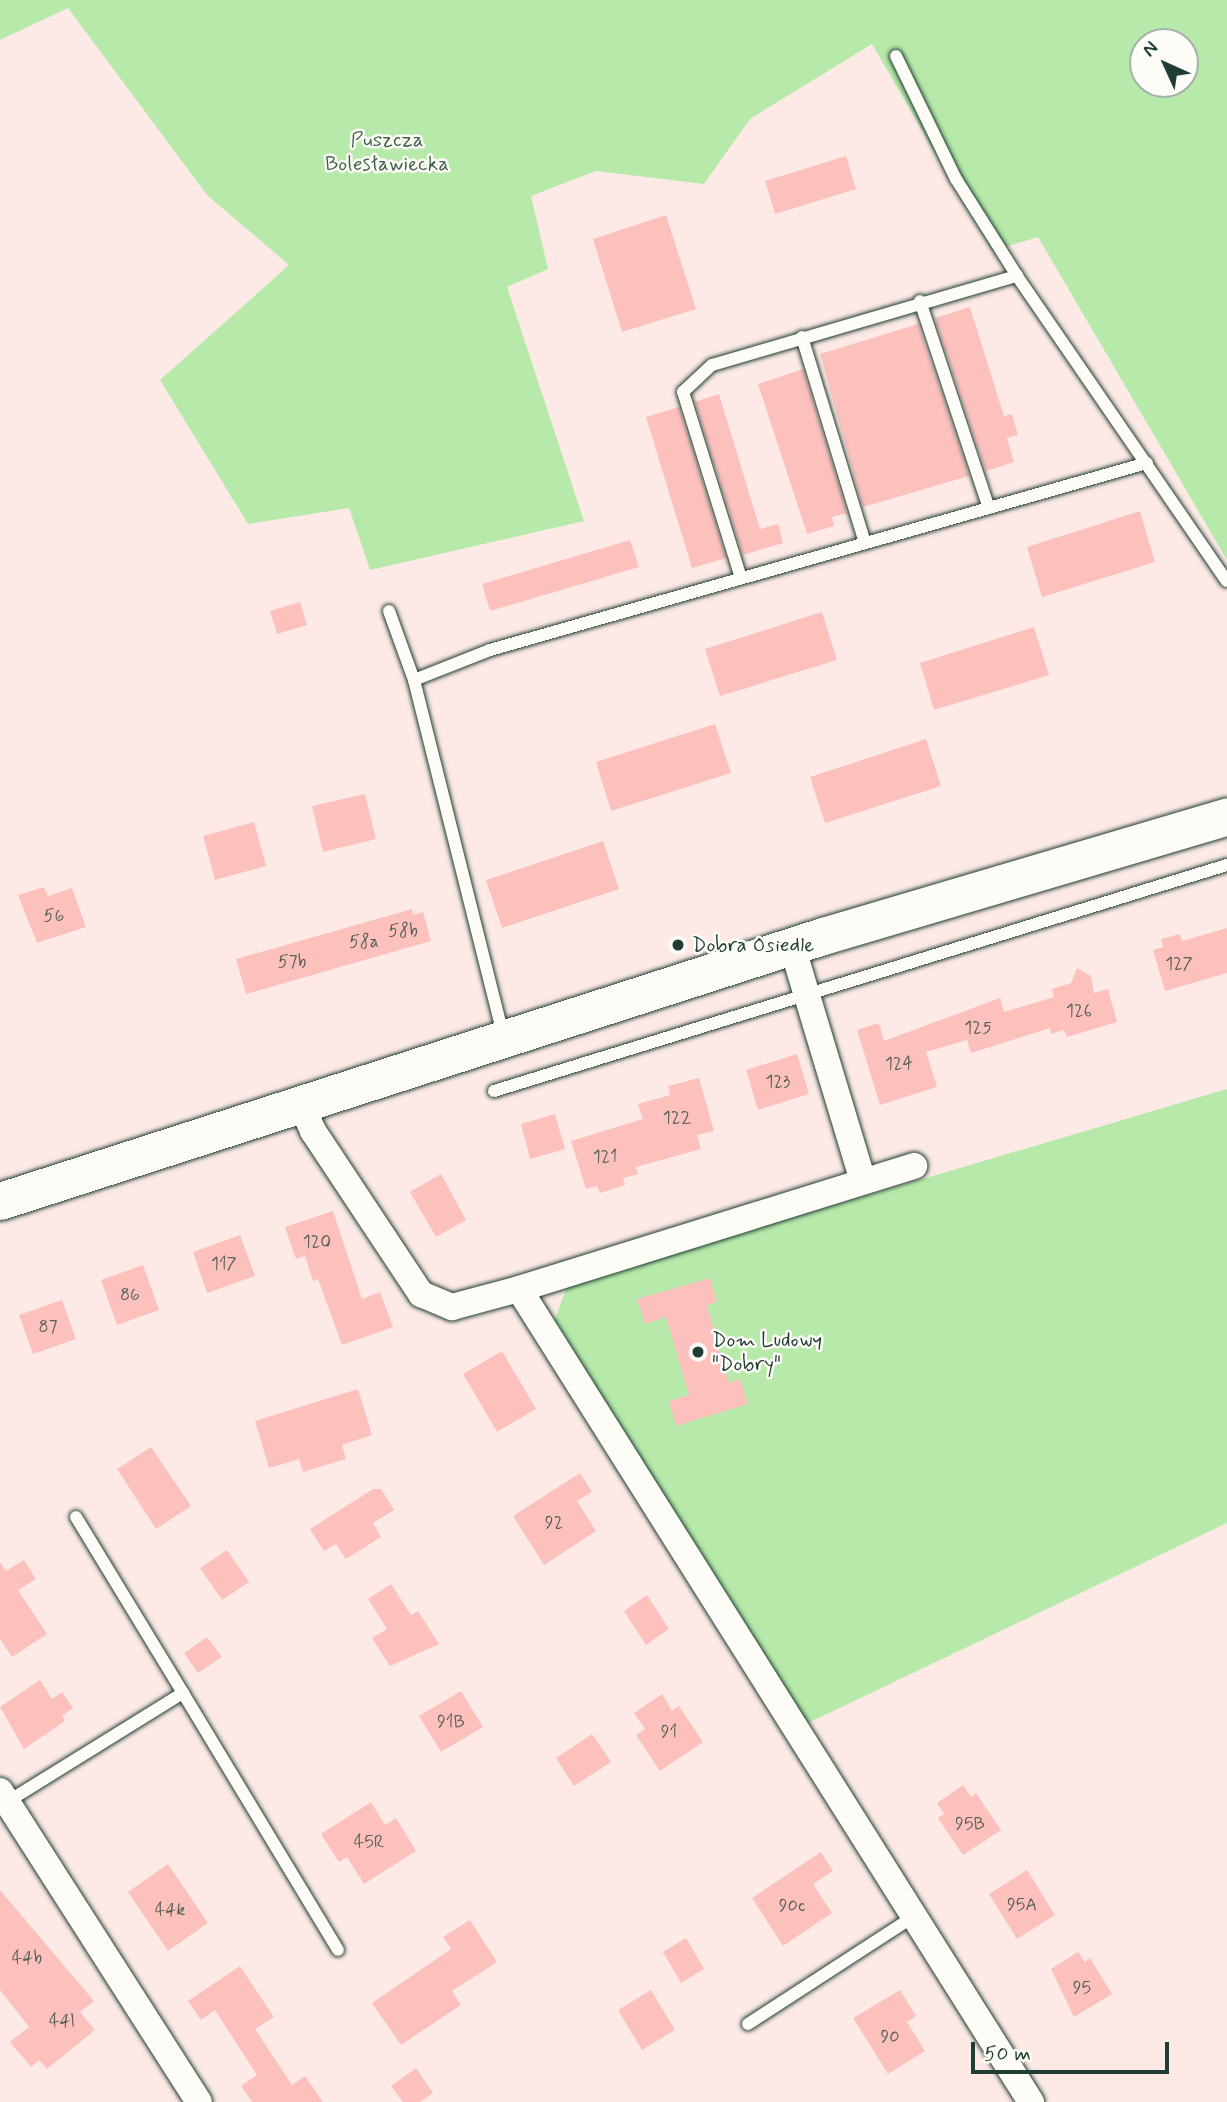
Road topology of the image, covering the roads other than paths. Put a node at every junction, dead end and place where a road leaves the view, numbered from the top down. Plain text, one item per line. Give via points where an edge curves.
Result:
1 (896, 56) dead end
2 (1017, 276) junction
3 (919, 301) junction
4 (802, 337) junction
5 (1147, 463) junction
6 (989, 508) junction
7 (865, 543) junction
8 (741, 578) junction
9 (1227, 580) edge
10 (389, 611) dead end
11 (414, 680) junction
12 (1227, 816) edge
13 (1227, 865) edge
14 (792, 946) junction
15 (807, 996) junction
16 (505, 1041) junction
17 (494, 1091) dead end
18 (301, 1104) junction
19 (914, 1166) dead end
20 (863, 1181) junction
21 (0, 1201) edge
22 (519, 1289) junction
23 (76, 1517) dead end
24 (183, 1693) junction
25 (3, 1796) edge
26 (913, 1917) junction
27 (338, 1950) dead end
28 (748, 2024) dead end
29 (200, 2102) edge
30 (1031, 2102) edge

1 - 2 lane via 957,179
2 - 3 lane
2 - 5 lane
3 - 4 lane
3 - 6 lane
4 - 7 lane
4 - 8 lane via 712,365 683,392
5 - 6 lane
5 - 9 lane
6 - 7 lane
7 - 8 lane
8 - 11 lane via 489,650
10 - 11 lane
11 - 16 lane
12 - 14 main road
13 - 15 lane
14 - 15 street
14 - 16 main road
15 - 17 lane
15 - 20 street
16 - 18 main road
18 - 21 main road
18 - 22 street via 313,1132 421,1294 452,1307
19 - 20 street
20 - 22 street
22 - 26 street
23 - 24 lane
24 - 25 lane
24 - 27 lane
25 - 29 street
26 - 28 lane
26 - 30 street

